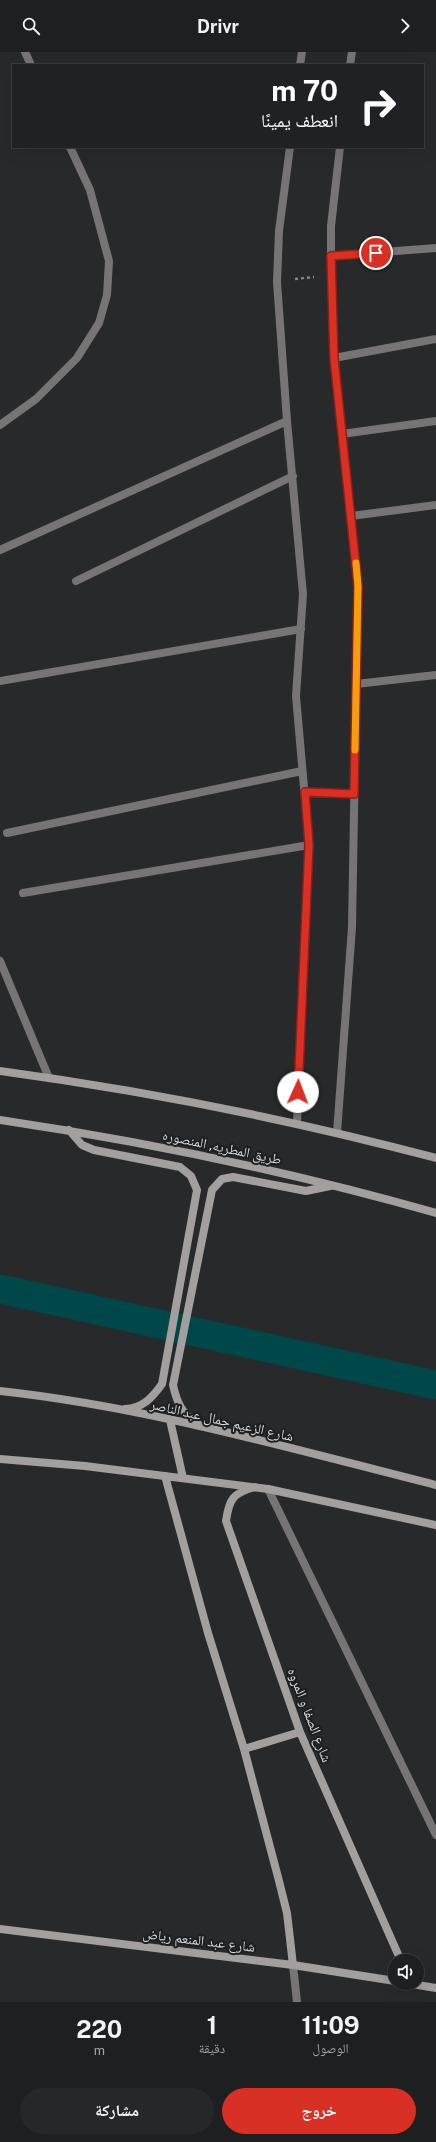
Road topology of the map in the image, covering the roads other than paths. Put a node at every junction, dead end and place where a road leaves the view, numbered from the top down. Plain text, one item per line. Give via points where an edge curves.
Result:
1 (25, 52) edge
2 (302, 52) edge
3 (352, 52) edge
4 (31, 64) edge
5 (300, 64) edge
6 (350, 64) edge
7 (70, 148) edge
8 (290, 148) edge
9 (340, 148) edge
10 (436, 248) edge
11 (331, 256) junction
12 (436, 338) edge
13 (334, 358) junction
14 (287, 420) junction
15 (436, 421) edge
16 (0, 425) edge
17 (342, 434) junction
18 (293, 476) junction
19 (436, 504) edge
20 (351, 516) junction
21 (0, 550) edge
22 (76, 581) dead end
23 (301, 629) junction
24 (436, 675) edge
25 (0, 680) edge
26 (356, 684) junction
27 (302, 771) junction
28 (305, 792) junction
29 (354, 794) junction
30 (7, 833) dead end
31 (309, 845) junction
32 (23, 893) dead end
33 (0, 961) edge
34 (0, 1071) edge
35 (49, 1078) junction
36 (0, 1120) edge
37 (297, 1123) junction
38 (68, 1130) junction
39 (337, 1133) junction
40 (436, 1158) edge
41 (333, 1186) junction
42 (436, 1213) edge
43 (0, 1392) edge
44 (116, 1409) junction
45 (170, 1420) junction
46 (202, 1427) junction
47 (0, 1459) edge
48 (165, 1476) junction
49 (183, 1478) junction
50 (436, 1485) edge
51 (255, 1487) junction
52 (268, 1489) junction
53 (436, 1525) edge
54 (300, 1732) junction
55 (244, 1749) junction
56 (436, 1834) edge
57 (0, 1929) edge
58 (398, 1954) edge
59 (293, 1965) junction
60 (388, 1980) edge
61 (424, 1986) edge
62 (436, 1988) edge
63 (297, 2002) edge

1 - 4 street
2 - 5 street
3 - 6 street
7 - 16 street via 90,190 109,262 107,295 99,323 76,358 36,399
8 - 14 street via 279,231 277,282
9 - 11 street via 331,226
10 - 11 street
11 - 13 street
12 - 13 street
13 - 17 street
14 - 18 street
14 - 21 street
15 - 17 street
17 - 20 street
18 - 22 street
18 - 23 street via 303,594
19 - 20 street
20 - 26 street via 358,586
23 - 25 street
23 - 27 street via 296,696
24 - 26 street
26 - 29 street
27 - 28 street
27 - 30 street
28 - 29 street
28 - 31 street
29 - 39 street via 352,927
31 - 32 street
31 - 37 street
33 - 35 street
34 - 35 street
35 - 37 street
36 - 38 street, طريق المطريه, المنصوره
37 - 39 street
38 - 41 street, طريق المطريه, المنصوره via 219,1158
38 - 44 street via 82,1145 94,1150 180,1168 191,1176 197,1190 162,1384 151,1399 135,1408
39 - 40 street
41 - 42 street, طريق المطريه, المنصوره
41 - 46 street via 306,1191 233,1178 222,1179 212,1190 172,1385 177,1403 187,1417
43 - 44 street, شارع الزعيم جمال عبد الناصر
44 - 45 street, شارع الزعيم جمال عبد الناصر
45 - 46 street, شارع الزعيم جمال عبد الناصر
45 - 49 street
46 - 50 street, شارع الزعيم جمال عبد الناصر
47 - 48 street
48 - 49 street
48 - 55 street via 208,1632
49 - 51 street
51 - 52 street
51 - 54 street, شارع الصفا و المروه via 239,1491 228,1504 226,1521
52 - 53 street
52 - 56 street
54 - 55 street
54 - 58 street, شارع الصفا و المروه
55 - 59 street via 287,1913
57 - 59 street, شارع عبد المنعم رياض
59 - 60 street, شارع عبد المنعم رياض
59 - 63 street
61 - 62 street

